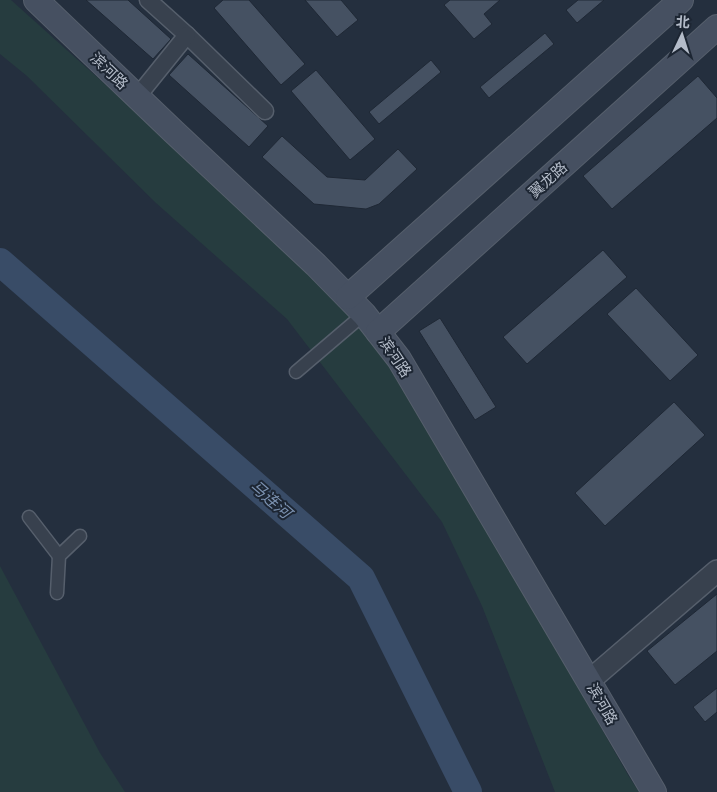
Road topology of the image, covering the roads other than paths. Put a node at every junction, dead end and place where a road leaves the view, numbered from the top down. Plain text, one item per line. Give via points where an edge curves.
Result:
1 (36, 0) edge
2 (148, 0) edge
3 (681, 0) edge
4 (717, 27) edge
5 (187, 35) junction
6 (137, 97) junction
7 (264, 111) dead end
8 (356, 305) junction
9 (378, 332) junction
10 (296, 372) dead end
11 (29, 517) dead end
12 (80, 536) dead end
13 (59, 556) junction
14 (717, 571) edge
15 (57, 593) dead end
16 (589, 681) junction
17 (654, 792) edge

1 - 6 main road, 滨河路
2 - 5 street
3 - 8 main road
4 - 9 main road, 翼龙路
5 - 6 street
5 - 7 street
6 - 8 main road, 滨河路
8 - 9 main road, 滨河路
8 - 10 street
9 - 16 main road, 滨河路 via 399,359
11 - 13 street
12 - 13 street
13 - 15 street
14 - 16 street
16 - 17 main road, 滨河路

